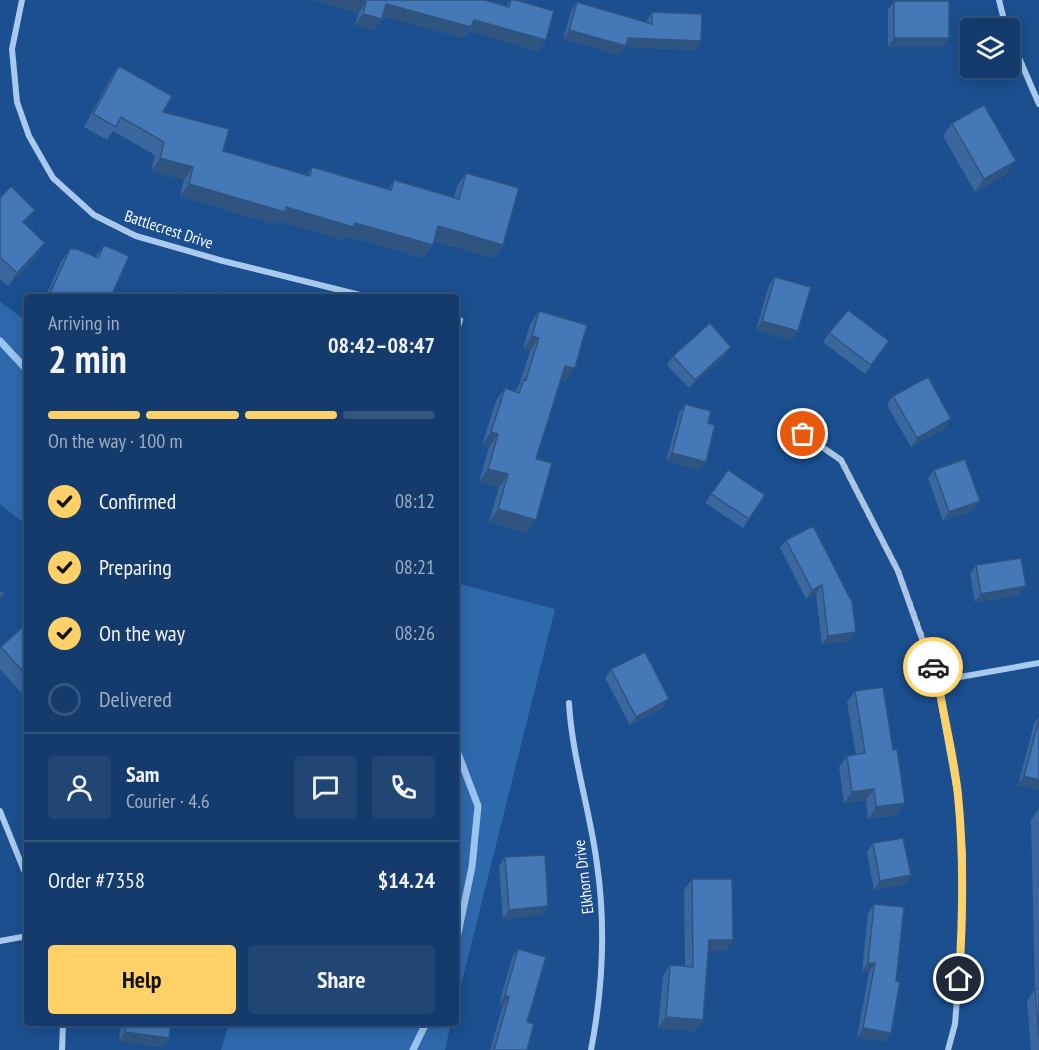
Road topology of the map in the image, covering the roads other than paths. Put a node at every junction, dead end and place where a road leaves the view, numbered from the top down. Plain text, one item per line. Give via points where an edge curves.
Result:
1 (22, 0) edge
2 (999, 0) edge
3 (1004, 18) edge
4 (1020, 60) edge
5 (1039, 104) edge
6 (356, 294) edge
7 (803, 434) dead end
8 (1039, 663) edge
9 (938, 681) junction
10 (569, 703) dead end
11 (0, 812) edge
12 (24, 871) edge
13 (24, 937) edge
14 (0, 941) edge
15 (63, 1026) edge
16 (62, 1050) edge
17 (591, 1050) edge
18 (948, 1050) edge

1 - 6 street, Battlecrest Drive via 12,49 17,102 29,136 54,178 94,216 136,236
2 - 3 street
4 - 5 street
7 - 9 street via 841,460 898,571
8 - 9 street
9 - 18 street via 963,854 956,1024
10 - 17 street, Elkhorn Drive via 598,865 604,951
11 - 12 street
13 - 14 street
15 - 16 street

